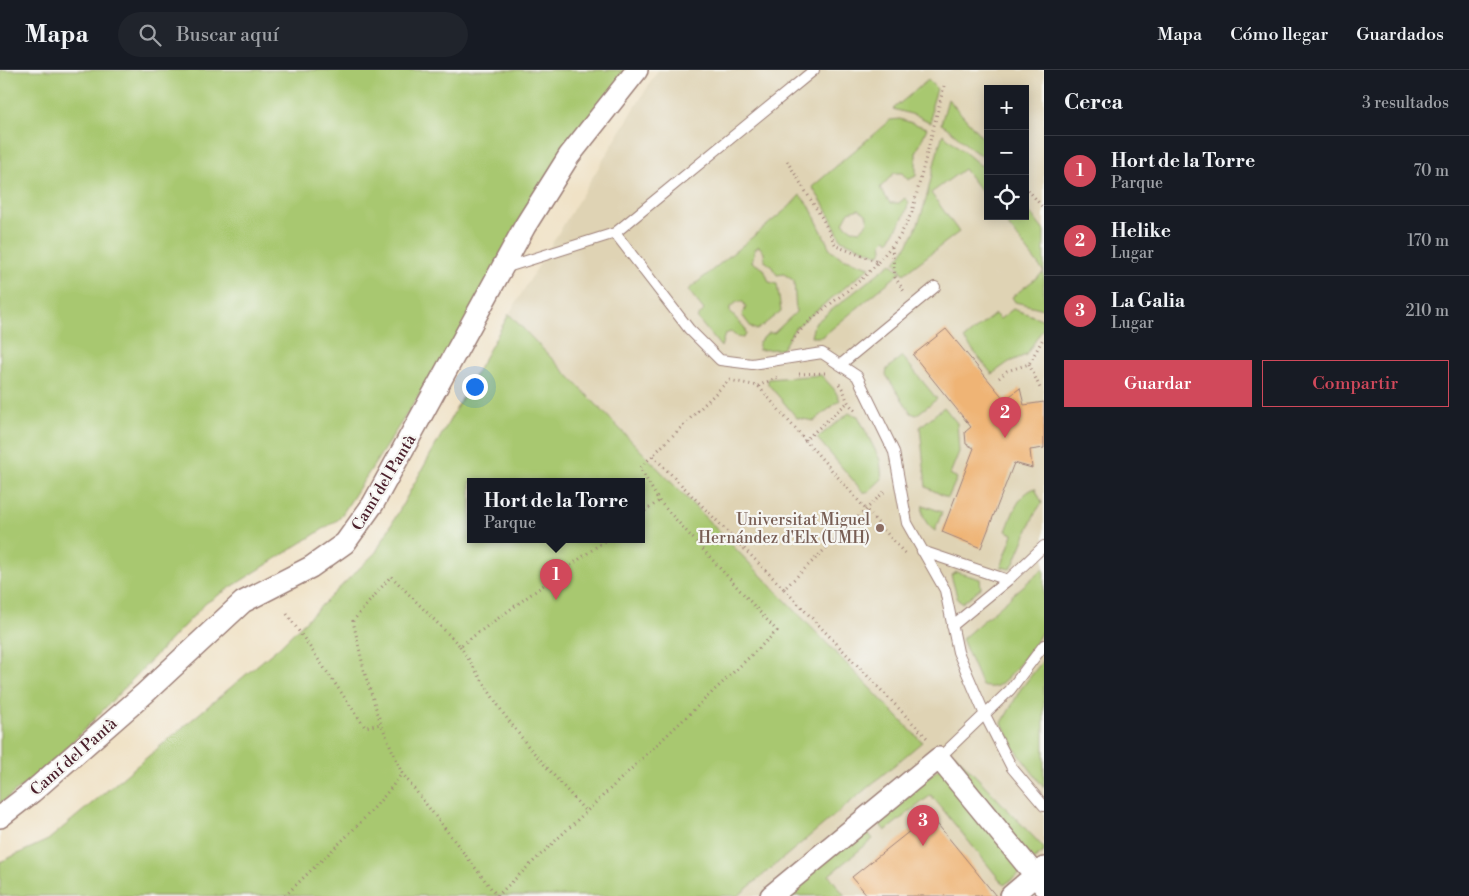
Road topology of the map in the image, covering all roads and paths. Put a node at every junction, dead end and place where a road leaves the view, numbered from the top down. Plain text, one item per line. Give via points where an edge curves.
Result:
1 (637, 70) edge
2 (814, 70) edge
3 (944, 86) dead end
4 (788, 161) dead end
5 (1029, 191) edge
6 (1044, 210) edge
7 (615, 233) junction
8 (892, 246) junction
9 (878, 262) junction
10 (503, 268) junction
11 (935, 287) dead end
12 (912, 306) junction
13 (1044, 337) edge
14 (790, 345) dead end
15 (1029, 364) junction
16 (840, 365) junction
17 (830, 373) dead end
18 (796, 374) dead end
19 (787, 375) dead end
20 (998, 378) dead end
21 (835, 379) dead end
22 (758, 386) junction
23 (1040, 388) dead end
24 (847, 403) junction
25 (862, 416) dead end
26 (804, 441) junction
27 (653, 456) junction
28 (885, 480) dead end
29 (886, 489) junction
30 (890, 499) dead end
31 (659, 501) junction
32 (864, 509) junction
33 (645, 511) edge
34 (602, 543) edge
35 (1044, 546) edge
36 (922, 551) junction
37 (910, 558) dead end
38 (1008, 580) junction
39 (784, 589) junction
40 (287, 614) dead end
41 (952, 626) junction
42 (1044, 645) edge
43 (460, 646) junction
44 (985, 715) junction
45 (381, 724) junction
46 (937, 737) dead end
47 (938, 758) junction
48 (402, 773) junction
49 (1044, 806) edge
50 (586, 812) junction
51 (0, 817) edge
52 (1041, 876) edge
53 (285, 896) edge
54 (497, 896) edge
55 (771, 896) edge
56 (1011, 896) edge

1 - 10 street, Camí del Pantà via 569,156
2 - 7 lane
3 - 8 path via 912,212
4 - 9 path via 836,246
5 - 6 path
7 - 10 lane
7 - 16 lane via 689,329 720,360 752,364 822,353
8 - 9 path
8 - 12 path via 895,277
9 - 14 path via 798,333
10 - 51 street, Camí del Pantà via 373,504 345,543 311,567 243,602 144,694
11 - 12 lane
12 - 16 lane
13 - 15 path
15 - 20 path
15 - 23 path
16 - 36 lane via 857,376 894,452 908,523
17 - 18 path
19 - 22 path
21 - 24 path via 844,391
22 - 26 path
22 - 27 path via 729,380
24 - 25 path
24 - 26 path
26 - 32 path
27 - 31 path via 640,468
27 - 39 path
28 - 29 path
29 - 30 path
29 - 32 path
31 - 33 path
31 - 50 path via 776,631
32 - 37 path
32 - 39 path
34 - 43 path
35 - 38 lane
36 - 38 lane
36 - 41 lane via 945,590
38 - 41 lane
39 - 46 path via 931,742
40 - 45 path via 365,727
41 - 44 lane via 958,652
42 - 44 lane via 1010,690
43 - 45 path via 391,576 353,621
43 - 50 path via 502,713
44 - 47 lane
44 - 49 lane via 1012,768
45 - 48 path
47 - 52 street
47 - 55 street
48 - 53 path via 384,799 351,834
48 - 54 path
50 - 54 path
52 - 56 street

